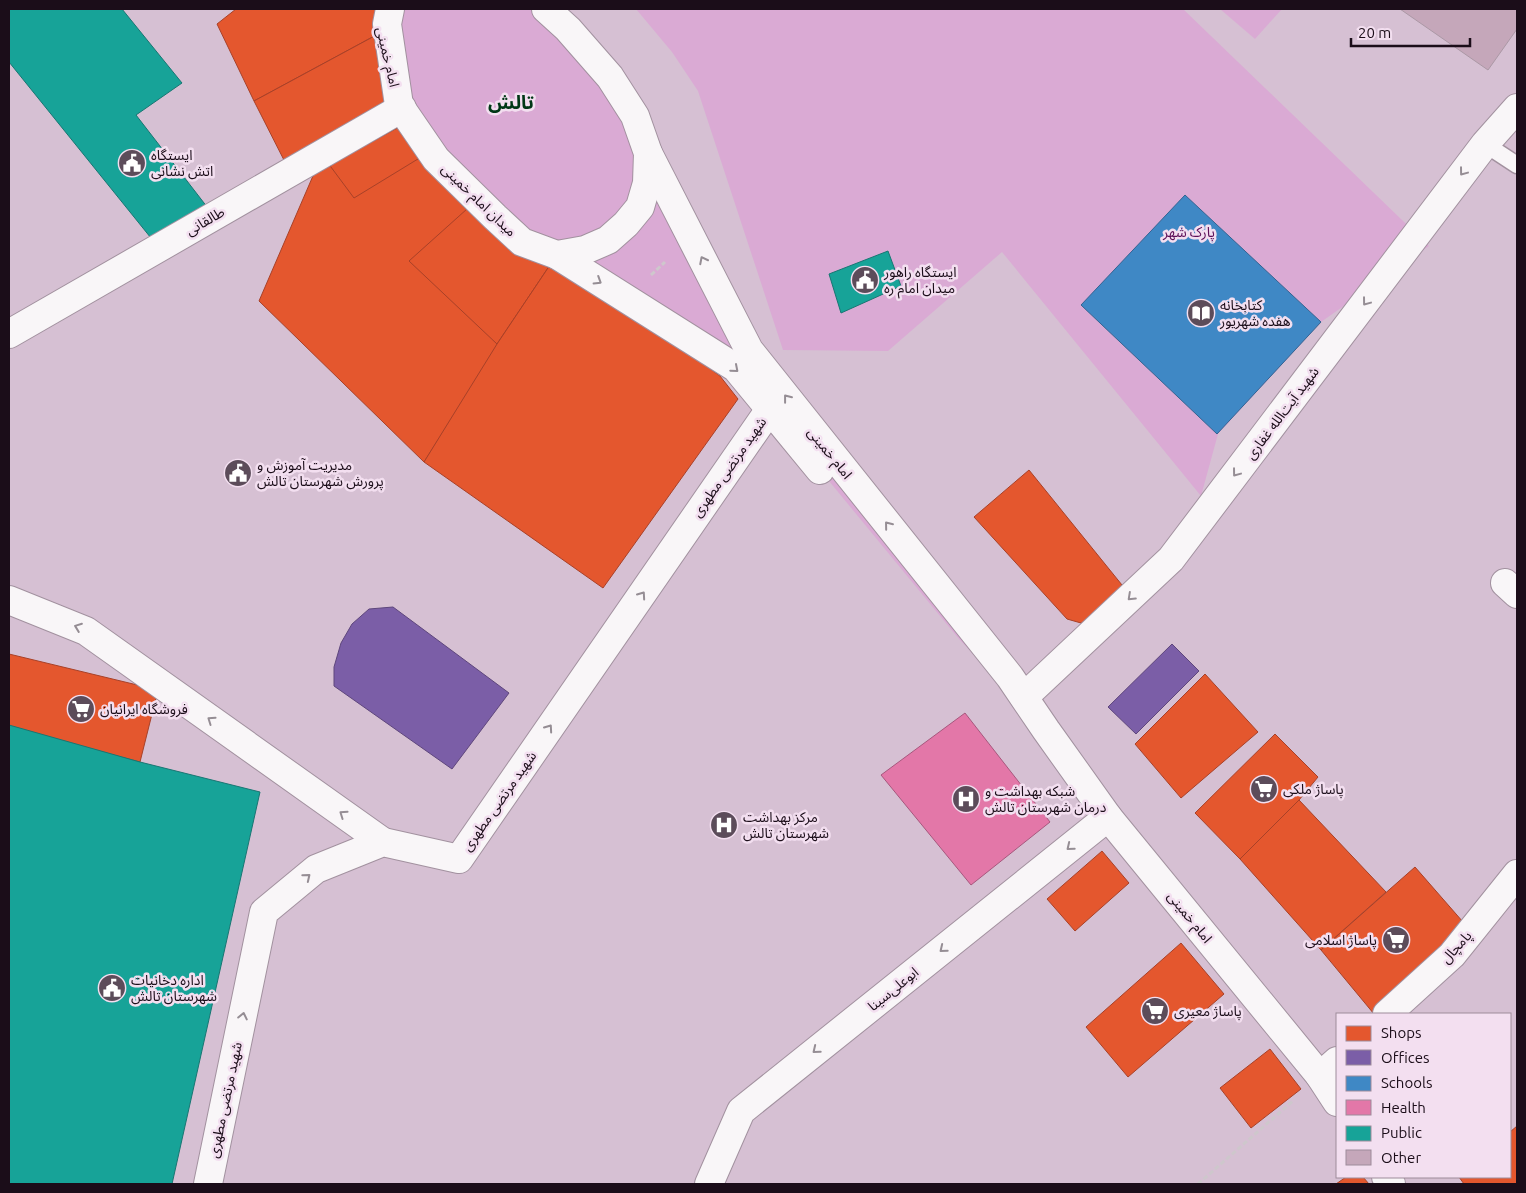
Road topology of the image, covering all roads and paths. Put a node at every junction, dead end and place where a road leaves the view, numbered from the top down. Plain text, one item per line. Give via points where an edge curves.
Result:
1 (377, 9) edge
2 (390, 9) edge
3 (546, 9) edge
4 (400, 106) junction
5 (1517, 108) edge
6 (1484, 144) junction
7 (648, 153) junction
8 (1517, 165) edge
9 (691, 237) junction
10 (557, 256) junction
11 (626, 299) junction
12 (9, 328) edge
13 (9, 334) edge
14 (770, 409) junction
15 (9, 600) edge
16 (1024, 697) junction
17 (1046, 730) junction
18 (1108, 817) junction
19 (383, 842) junction
20 (1517, 874) edge
21 (1388, 1013) edge
22 (1329, 1068) edge
23 (1336, 1098) edge
24 (208, 1184) edge
25 (709, 1184) edge
26 (1198, 1184) edge

1 - 4 street, امام خمینی
2 - 4 street, میدان امام خمینی via 387,24
3 - 7 street via 568,29 610,78 635,116
4 - 10 street, میدان امام خمینی via 436,159 495,217 522,242
4 - 12 street, طالقانی
4 - 13 street, طالقانی
5 - 6 street, شهید آیت‌الله غفاری
6 - 8 lane
6 -> 16 street, شهید آیت‌الله غفاری via 1171,560
7 - 9 street, امام خمینی
7 - 10 street via 647,182 640,207 626,224 608,240 585,250
9 - 11 path
16 -> 9 street, امام خمینی via 749,350
10 -> 11 street, امام خمینی
11 -> 14 street, امام خمینی via 736,368
14 - 17 street, امام خمینی via 997,683
19 -> 14 street, شهید مرتضی مطهری via 459,858
19 -> 15 street via 86,631
16 - 17 street, امام خمینی
17 - 18 street, امام خمینی
18 - 22 street, امام خمینی
18 -> 25 street, ابوعلی‌سینا via 741,1111
24 -> 19 street, شهید مرتضی مطهری via 264,912 316,869
20 - 21 street, پامچال via 1452,955
22 - 23 street, امام خمینی
22 - 26 path

